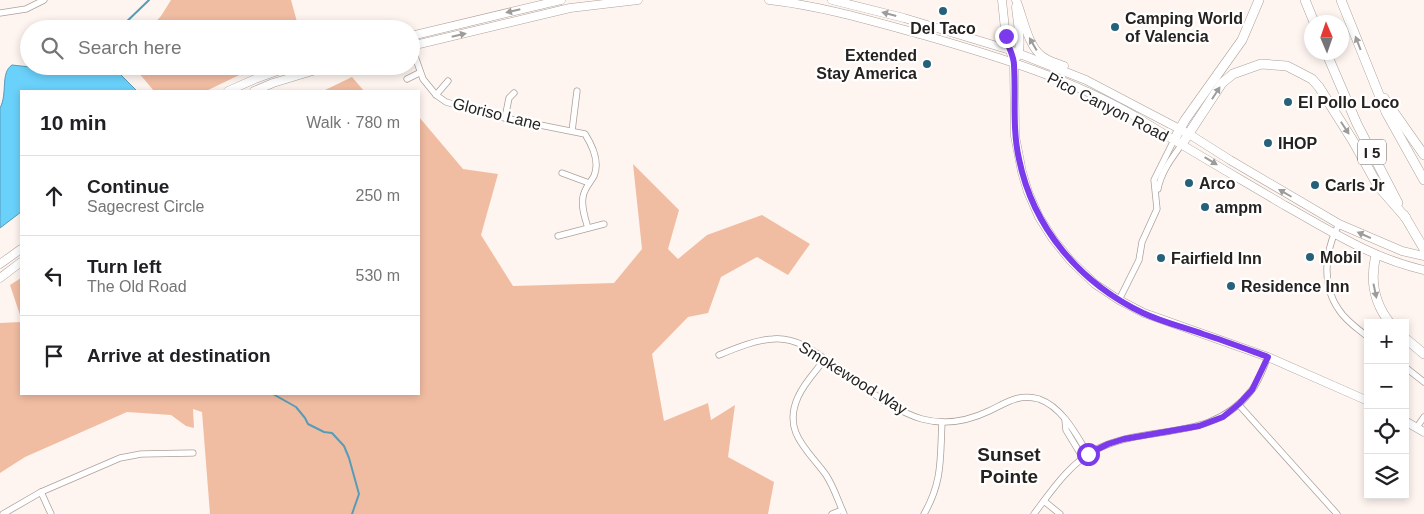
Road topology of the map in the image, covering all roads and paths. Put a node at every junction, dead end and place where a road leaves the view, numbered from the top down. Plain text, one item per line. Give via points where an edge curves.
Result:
1 (44, 0) edge
2 (561, 0) edge
3 (634, 0) edge
4 (638, 0) edge
5 (769, 0) edge
6 (832, 0) edge
7 (1002, 0) edge
8 (1016, 0) edge
9 (1259, 0) edge
10 (1305, 0) edge
11 (1341, 0) edge
12 (35, 2) edge
13 (0, 13) edge
14 (1311, 15) edge
15 (420, 34) edge
16 (420, 44) edge
17 (1010, 50) junction
18 (1019, 54) junction
19 (1329, 60) edge
20 (1014, 62) junction
21 (420, 73) edge
22 (265, 75) edge
23 (299, 75) edge
24 (416, 75) edge
25 (408, 79) dead end
26 (1086, 80) junction
27 (448, 81) dead end
28 (1375, 85) junction
29 (230, 90) edge
30 (256, 90) edge
31 (577, 91) dead end
32 (514, 92) dead end
33 (436, 95) junction
34 (505, 118) junction
35 (1180, 129) junction
36 (572, 131) junction
37 (1189, 134) junction
38 (1178, 142) junction
39 (1424, 155) edge
40 (562, 173) dead end
41 (1424, 180) edge
42 (589, 182) junction
43 (1156, 196) junction
44 (1406, 218) junction
45 (604, 224) dead end
46 (1339, 224) junction
47 (588, 228) junction
48 (1334, 234) junction
49 (558, 236) dead end
50 (1424, 249) edge
51 (20, 250) edge
52 (1376, 255) junction
53 (1424, 256) edge
54 (20, 263) edge
55 (0, 264) edge
56 (1424, 270) edge
57 (0, 278) edge
58 (1119, 300) junction
59 (1388, 319) edge
60 (1364, 334) edge
61 (1409, 341) edge
62 (1424, 354) edge
63 (719, 355) dead end
64 (1268, 357) junction
65 (824, 359) junction
66 (1409, 370) edge
67 (1424, 382) edge
68 (1364, 399) edge
69 (1239, 404) junction
70 (1424, 417) edge
71 (942, 422) junction
72 (1409, 423) edge
73 (1420, 430) edge
74 (193, 453) dead end
75 (1085, 456) junction
76 (41, 492) junction
77 (1044, 501) junction
78 (843, 512) edge
79 (3, 514) edge
80 (51, 514) edge
81 (832, 514) edge
82 (924, 514) edge
83 (1034, 514) edge
84 (1060, 514) edge
85 (1336, 514) edge

1 - 12 street
2 -> 15 main road
3 - 4 main road
16 -> 3 main road via 570,8
5 - 20 main road, Pico Canyon Road via 863,18
17 -> 6 main road, Pico Canyon Road
7 - 17 main road
8 - 18 main road
26 -> 8 main road via 1079,73 1037,52
9 - 35 highway via 1242,40
10 - 14 highway
28 -> 11 highway, I 5
12 - 13 street via 16,11
17 - 18 main road, Pico Canyon Road
17 - 20 main road
18 - 20 main road
18 - 26 main road, Pico Canyon Road
19 - 44 highway, I 5 via 1357,124
20 - 38 main road, Pico Canyon Road via 1100,99
20 - 58 main road via 1016,143 1033,205 1070,260 1095,284
21 - 33 street, Gloriso Lane
22 - 29 main road
23 - 30 main road
24 - 25 street
26 - 35 main road, Pico Canyon Road
27 - 33 street
28 - 39 highway
28 - 41 highway, I 5 via 1386,112
31 - 36 street
32 - 34 street via 509,98
33 - 34 street, Gloriso Lane via 450,104
34 - 36 street, Gloriso Lane
35 - 37 main road, Pico Canyon Road
35 - 38 highway
36 - 42 street, Gloriso Lane via 585,134 591,144 596,164
37 - 38 highway
37 -> 44 highway via 1222,83 1233,74 1261,64 1287,66 1312,78 1378,186
46 -> 37 main road, Pico Canyon Road
38 - 43 street via 1159,181
38 - 43 street via 1154,180
38 -> 48 main road, Pico Canyon Road
40 - 42 street
42 - 47 street via 582,200
43 - 58 street via 1157,210 1142,242 1139,260
44 - 50 highway, I 5
45 - 47 street
46 - 48 street
53 -> 46 main road, Pico Canyon Road via 1388,246
47 - 49 street
48 - 52 main road, Pico Canyon Road
48 - 60 street via 1328,252 1331,294 1345,318
51 - 55 main road
52 - 56 main road, Pico Canyon Road
52 -> 59 highway via 1375,292
54 - 57 main road
58 - 64 main road via 1144,313
61 - 62 highway
63 - 65 street, Smokewood Way via 762,340 780,339 801,344
64 - 68 main road
64 - 69 street via 1252,390
65 - 71 street, Smokewood Way via 904,413
65 - 78 street via 797,398 794,428 800,444 831,483
66 - 67 street
69 - 75 street via 1212,422 1124,439
69 - 85 street
70 - 73 street
71 - 75 street, Smokewood Way via 977,416 1019,397 1034,398 1058,410 1065,420 1066,430
71 - 82 street via 938,482
72 - 73 main road
74 - 76 street via 141,454 120,458
75 - 77 street
76 - 79 street
76 - 80 street
77 - 83 street
77 - 84 street
78 - 81 street

